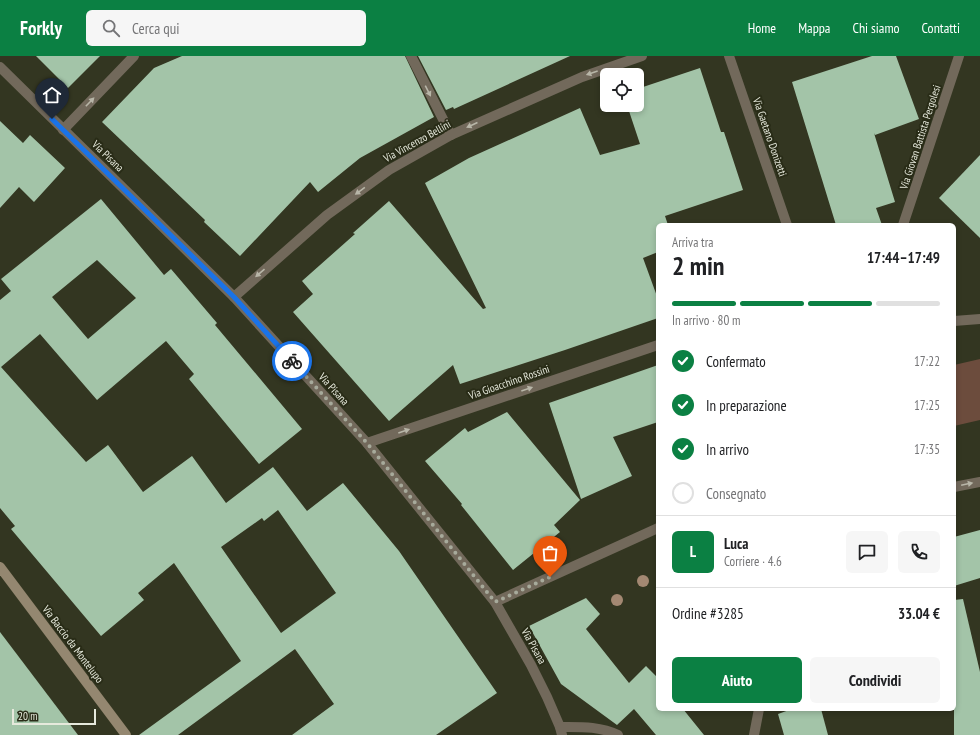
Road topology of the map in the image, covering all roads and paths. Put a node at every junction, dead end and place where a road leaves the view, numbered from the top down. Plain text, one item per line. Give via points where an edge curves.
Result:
1 (134, 56) edge
2 (411, 56) edge
3 (642, 56) edge
4 (729, 56) edge
5 (960, 56) edge
6 (0, 67) edge
7 (63, 130) junction
8 (451, 135) junction
9 (786, 223) edge
10 (904, 223) edge
11 (234, 297) junction
12 (980, 319) edge
13 (956, 321) edge
14 (656, 346) edge
15 (367, 443) junction
16 (980, 482) edge
17 (956, 487) edge
18 (656, 529) edge
19 (0, 567) edge
20 (495, 602) junction
21 (759, 711) edge
22 (561, 731) edge
23 (126, 735) edge
24 (618, 735) edge
25 (754, 735) edge

7 -> 1 street
2 -> 8 street
3 -> 8 street, Via Vincenzo Bellini via 582,77
4 - 9 street, Via Gaetano Donizetti
5 - 10 street, Via Giovan Battista Pergolesi
6 - 7 street, Via Pisana
7 - 11 street, Via Pisana
8 -> 11 street, Via Vincenzo Bellini via 389,170 326,215
11 - 15 street, Via Pisana
12 - 13 street
15 -> 14 street, Via Gioacchino Rossini
15 - 20 street, Via Pisana
17 -> 16 street
18 - 20 street
19 - 23 main road, Via Baccio da Montelupo
20 - 22 street, Via Pisana via 547,697
21 - 25 street
22 - 24 street via 580,727 603,729

